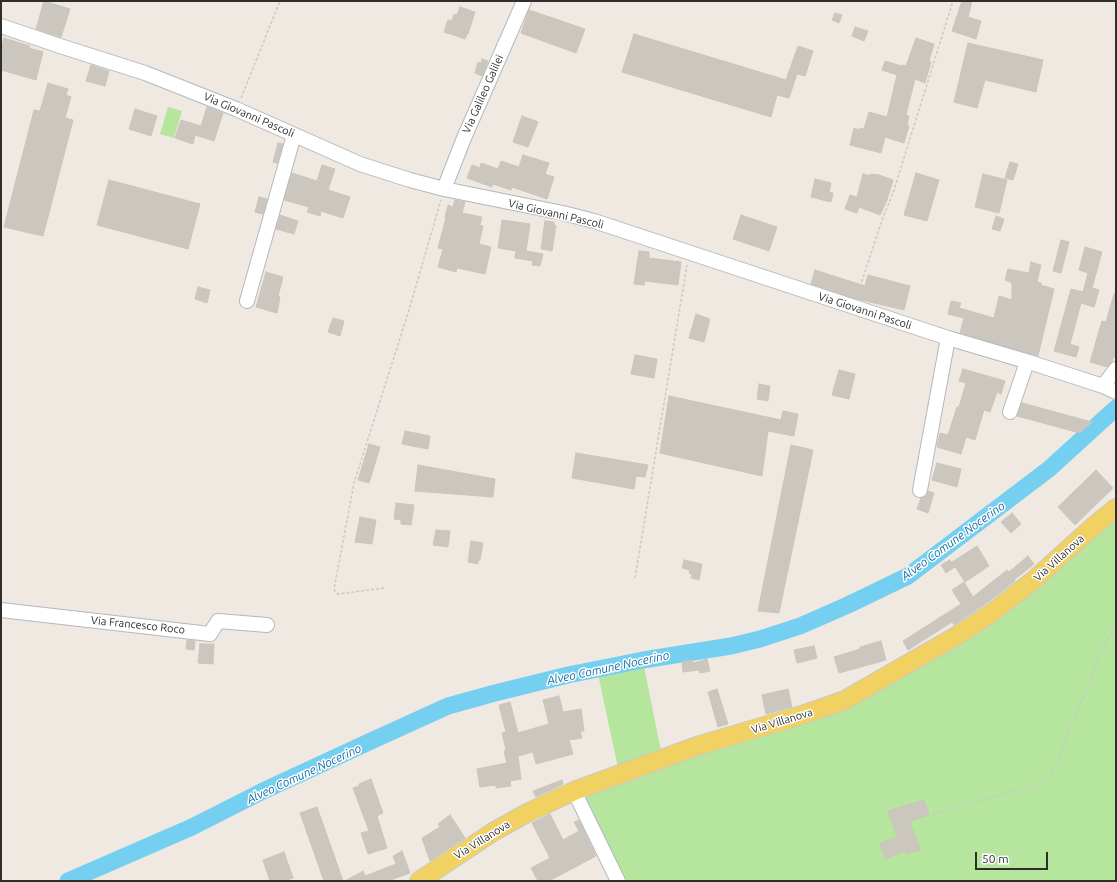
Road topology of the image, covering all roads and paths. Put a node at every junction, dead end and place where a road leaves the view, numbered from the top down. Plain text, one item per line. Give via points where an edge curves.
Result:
1 (280, 1) edge
2 (524, 1) edge
3 (954, 1) edge
4 (1, 26) edge
5 (236, 109) junction
6 (294, 134) junction
7 (444, 189) junction
8 (689, 253) junction
9 (247, 301) dead end
10 (854, 308) junction
11 (948, 338) junction
12 (1027, 362) junction
13 (1116, 369) edge
14 (1103, 386) junction
15 (1116, 392) edge
16 (1010, 412) dead end
17 (920, 490) dead end
18 (1116, 508) edge
19 (635, 578) dead end
20 (384, 588) dead end
21 (1, 610) edge
22 (1116, 623) edge
23 (267, 625) dead end
24 (574, 791) junction
25 (932, 815) dead end
26 (418, 881) edge
27 (618, 881) edge

1 - 5 path
2 - 7 street, Via Galileo Galilei
3 - 10 path
4 - 5 street, Via Giovanni Pascoli via 145,73
5 - 6 street, Via Giovanni Pascoli
6 - 7 street, Via Giovanni Pascoli via 360,164
6 - 9 street
7 - 8 street, Via Giovanni Pascoli via 594,221
7 - 20 path via 354,483 334,589 338,594
8 - 10 street, Via Giovanni Pascoli
8 - 19 path
10 - 11 street, Via Giovanni Pascoli
11 - 12 street, Via Giovanni Pascoli
11 - 17 street
12 - 14 street, Via Giovanni Pascoli
12 - 16 street
13 - 14 street
14 - 15 street, Via Giovanni Pascoli
18 - 24 main road, Via Villanova via 993,612 845,700 700,745
21 - 23 street, Via Francesco Roco via 210,634 218,620
22 - 25 path via 1103,648 1049,780
24 - 26 main road, Via Villanova via 493,832
24 - 27 street

